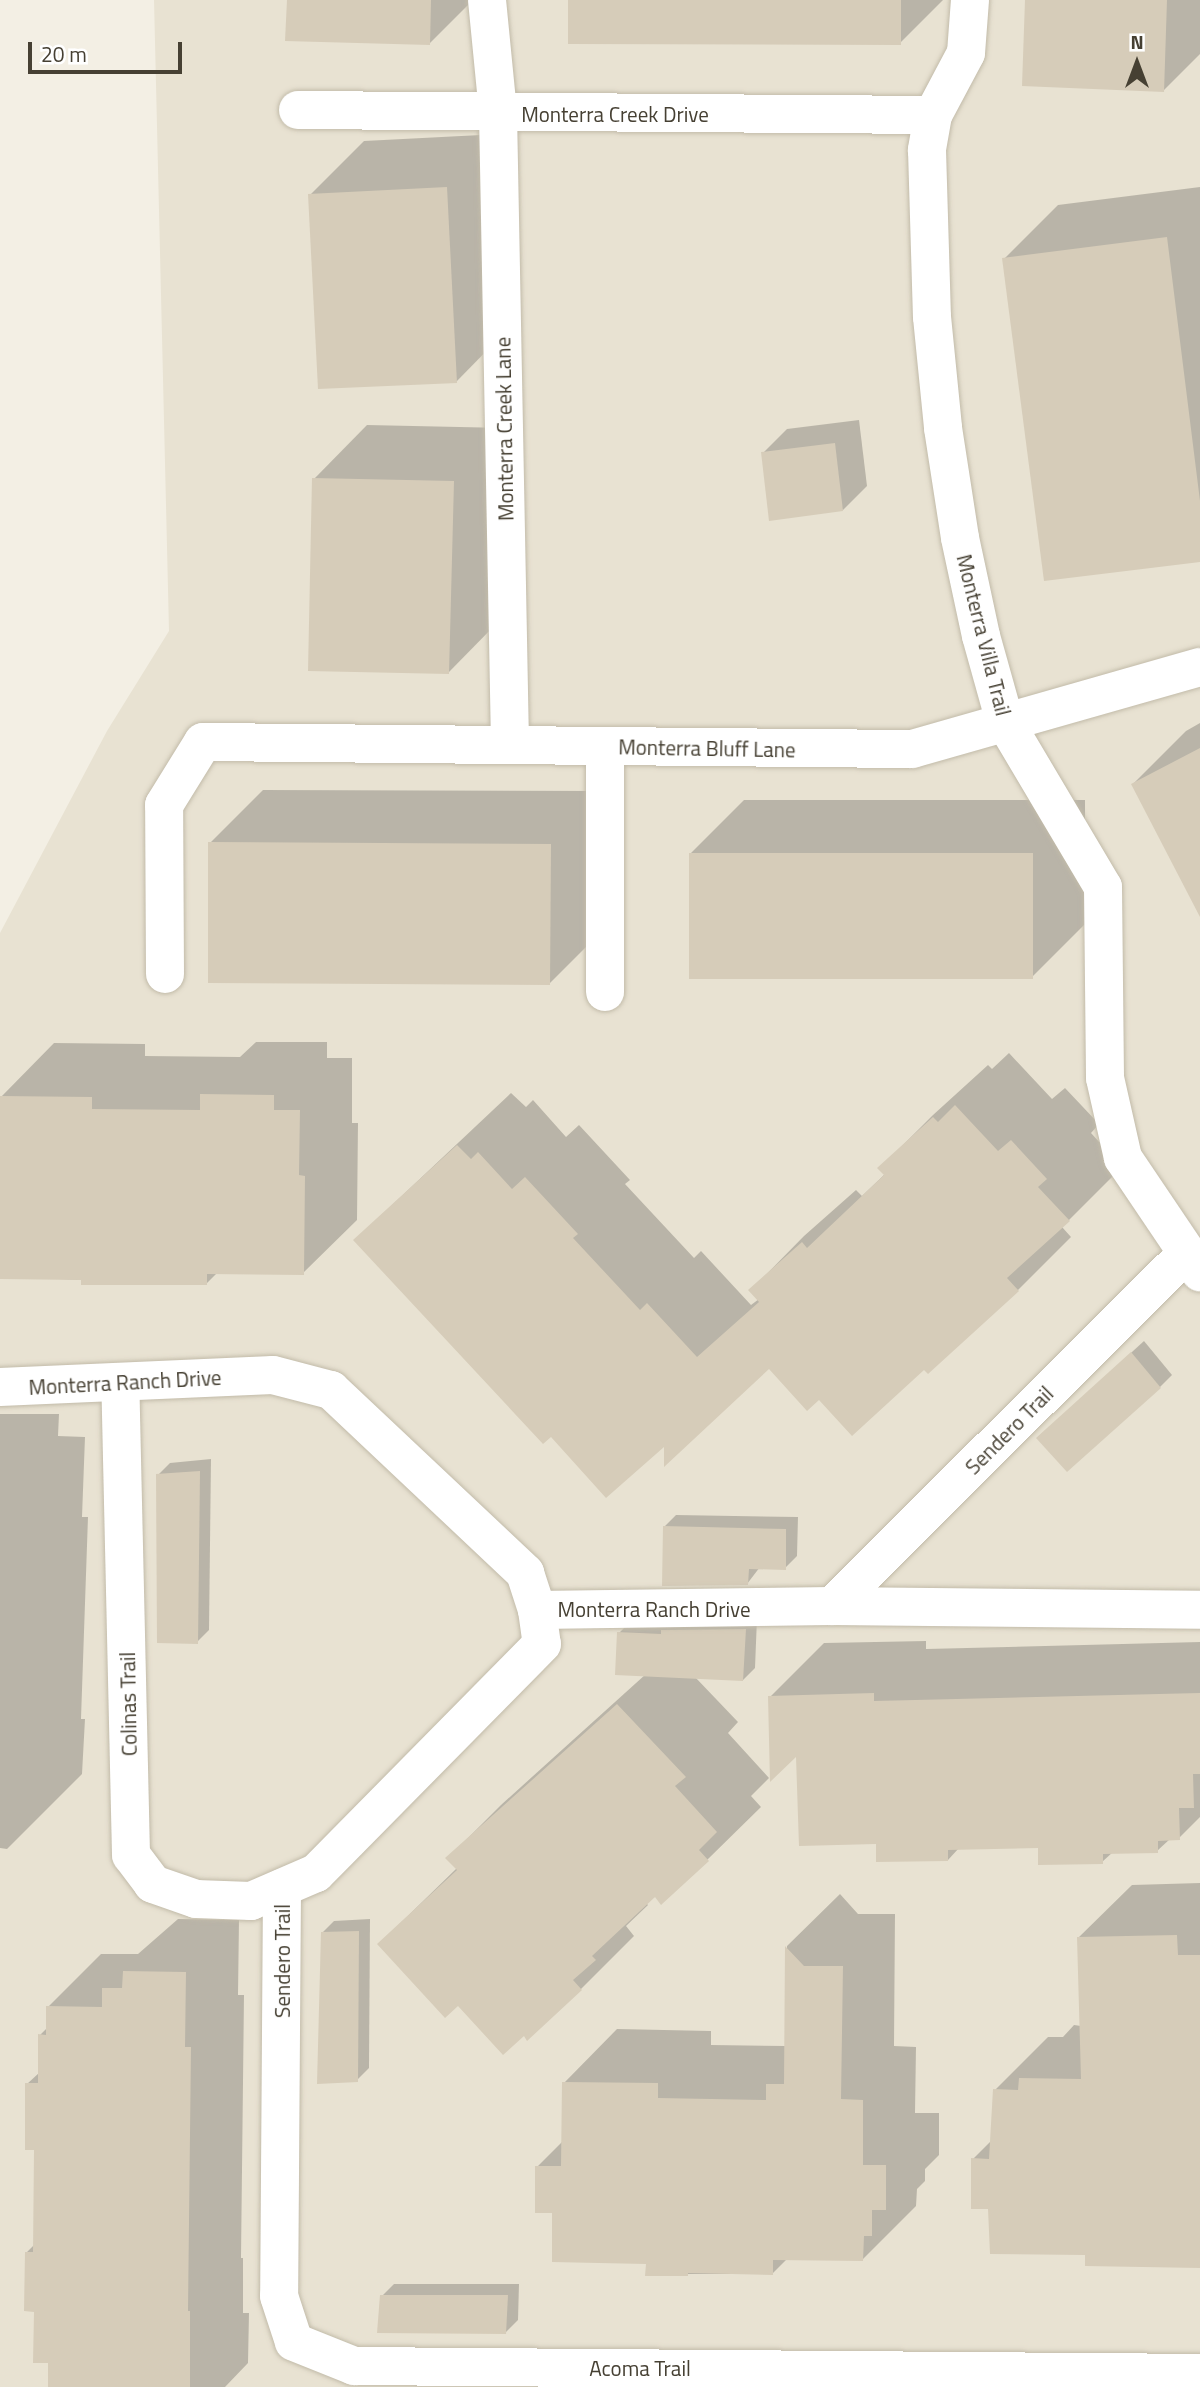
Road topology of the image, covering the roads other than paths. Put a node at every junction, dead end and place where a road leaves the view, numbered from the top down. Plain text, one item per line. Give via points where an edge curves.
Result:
1 (487, 0) edge
2 (970, 0) edge
3 (298, 110) dead end
4 (498, 113) junction
5 (933, 115) junction
6 (1200, 667) edge
7 (1005, 722) junction
8 (510, 745) junction
9 (605, 747) junction
10 (165, 974) dead end
11 (605, 992) dead end
12 (1193, 1263) edge
13 (120, 1384) junction
14 (0, 1387) edge
15 (832, 1606) junction
16 (537, 1610) junction
17 (1200, 1611) edge
18 (282, 1888) junction
19 (294, 2342) joint
20 (1200, 2373) edge

1 - 4 street, Monterra Creek Lane
2 - 5 street, Monterra Villa Trail via 967,53
3 - 4 street, Monterra Creek Drive
4 - 5 street, Monterra Creek Drive
4 - 8 street, Monterra Creek Lane
5 - 7 street, Monterra Villa Trail via 928,132 927,206 943,428 962,550
6 - 7 street, Monterra Bluff Lane
7 - 9 street, Monterra Bluff Lane via 912,749
7 - 12 street, Monterra Villa Trail via 1103,887 1105,1078 1123,1158
8 - 9 street, Monterra Bluff Lane
8 - 10 street, Monterra Bluff Lane via 202,742 164,805
9 - 11 street
12 - 15 street, Sendero Trail
13 - 14 street, Monterra Ranch Drive
13 - 16 street, Monterra Ranch Drive via 273,1375 331,1390 525,1573
13 - 18 street, Colinas Trail via 131,1856 153,1884 196,1899 251,1901
15 - 16 street, Monterra Ranch Drive
15 - 17 street, Monterra Ranch Drive
16 - 18 street, Sendero Trail via 542,1644 316,1872
18 - 19 street, Sendero Trail via 279,2296
19 - 20 street, Acoma Trail via 354,2366

